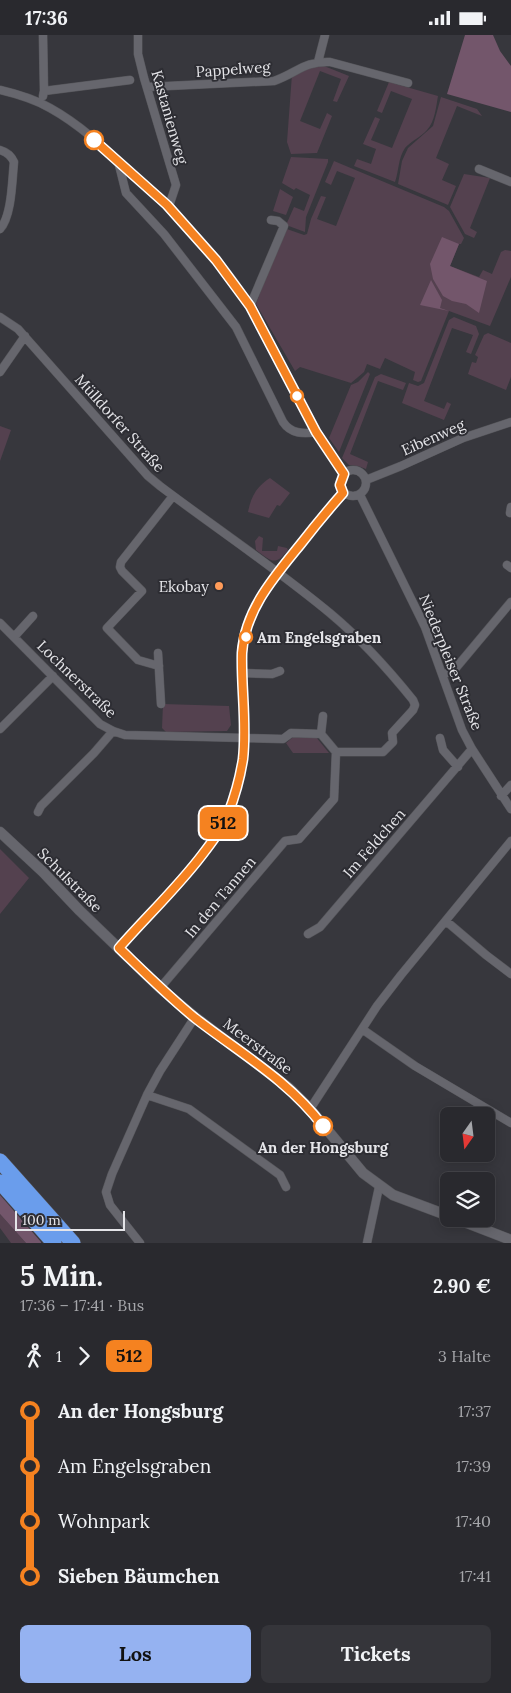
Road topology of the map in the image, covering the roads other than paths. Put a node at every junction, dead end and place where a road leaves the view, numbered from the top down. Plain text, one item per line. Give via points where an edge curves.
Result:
1 (43, 35) edge
2 (138, 35) edge
3 (325, 35) edge
4 (318, 61) junction
5 (130, 80) dead end
6 (408, 83) dead end
7 (147, 87) junction
8 (0, 90) edge
9 (44, 91) junction
10 (41, 103) junction
11 (0, 149) edge
12 (118, 160) junction
13 (479, 169) dead end
14 (511, 181) edge
15 (167, 205) junction
16 (271, 220) dead end
17 (0, 229) edge
18 (250, 306) junction
19 (0, 317) edge
20 (25, 336) junction
21 (0, 372) edge
22 (511, 422) edge
23 (316, 432) junction
24 (344, 474) junction
25 (366, 479) junction
26 (343, 493) junction
27 (360, 495) junction
28 (173, 496) junction
29 (278, 573) junction
30 (511, 602) edge
31 (33, 616) dead end
32 (0, 623) edge
33 (14, 637) junction
34 (158, 653) dead end
35 (160, 666) junction
36 (280, 671) dead end
37 (243, 673) junction
38 (444, 675) junction
39 (53, 676) junction
40 (161, 704) dead end
41 (322, 716) dead end
42 (0, 729) edge
43 (113, 731) junction
44 (321, 734) junction
45 (244, 738) junction
46 (440, 738) dead end
47 (472, 749) junction
48 (336, 752) junction
49 (458, 767) junction
50 (511, 785) edge
51 (501, 796) junction
52 (511, 809) edge
53 (38, 812) dead end
54 (0, 831) edge
55 (511, 841) edge
56 (446, 921) junction
57 (308, 934) dead end
58 (119, 948) junction
59 (511, 974) edge
60 (160, 988) junction
61 (195, 1017) junction
62 (362, 1029) junction
63 (147, 1095) junction
64 (310, 1109) junction
65 (511, 1123) edge
66 (0, 1161) edge
67 (0, 1182) edge
68 (286, 1187) dead end
69 (379, 1187) junction
70 (440, 1213) edge
71 (36, 1223) junction
72 (477, 1227) edge
73 (511, 1241) edge
74 (50, 1243) edge
75 (54, 1243) edge
76 (73, 1243) edge
77 (140, 1243) edge
78 (367, 1243) edge

1 - 9 street
2 - 7 street, Kastanienweg via 138,54
3 - 4 street
4 - 6 street
4 - 7 street, Pappelweg via 274,81
5 - 9 street
7 - 15 street, Kastanienweg via 176,185
8 - 10 street
9 - 10 street
10 - 12 street via 75,124
11 - 17 street via 14,162 8,213
12 - 15 street
12 - 23 street via 126,193 164,235 236,327 287,428 300,433
13 - 14 street
15 - 18 street via 216,260
16 - 18 street via 284,226
18 - 23 street
19 - 20 street, Mülldorfer Straße
20 - 21 street
20 - 28 street, Mülldorfer Straße via 142,470
22 - 25 street, Eibenweg via 463,438
23 - 24 street
24 - 25 street via 357,470
24 - 26 street via 340,485
25 - 27 street via 365,490
26 - 27 street via 351,497
26 - 29 street
27 - 38 street, Niederpleiser Straße via 425,627
28 - 29 street, Mülldorfer Straße
28 - 35 street via 121,561 122,571 142,591 107,628 138,660
29 - 37 street via 254,608 242,652
29 - 48 street, Mülldorfer Straße via 332,615 375,655 415,705 392,733 393,742 383,753
30 - 38 street via 455,669
31 - 33 street
32 - 33 street, Lochnerstraße
33 - 39 street, Lochnerstraße
34 - 35 street
35 - 40 street
36 - 37 street via 272,674
37 - 45 street
38 - 47 street, Niederpleiser Straße
39 - 42 street
39 - 43 street, Lochnerstraße via 100,724
41 - 44 street
43 - 45 street, Lochnerstraße via 142,737
43 - 53 street
44 - 45 street via 291,733 283,739
44 - 48 street
45 - 58 street via 239,779 218,832 198,861
46 - 49 street via 443,750
47 - 49 street, Im Feldchen
47 - 51 street, Niederpleiser Straße
48 - 60 street, In den Tannen via 334,799 300,839 285,841
49 - 57 street, Im Feldchen via 320,927
50 - 51 street
51 - 52 street, Niederpleiser Straße
54 - 58 street, Schulstraße
55 - 56 street
56 - 59 street
56 - 62 street
58 - 60 street, Meerstraße
60 - 61 street, Meerstraße
61 - 63 street
61 - 64 street, Meerstraße via 282,1082
62 - 64 street
62 - 65 street via 415,1066
63 - 68 street via 189,1109 280,1175
63 - 77 street via 106,1192 110,1205
64 - 69 street, Meerstraße via 363,1173
66 - 76 highway
67 - 71 highway
69 - 70 street, Meerstraße
69 - 78 street
71 - 74 highway
71 - 75 highway
72 - 73 street

